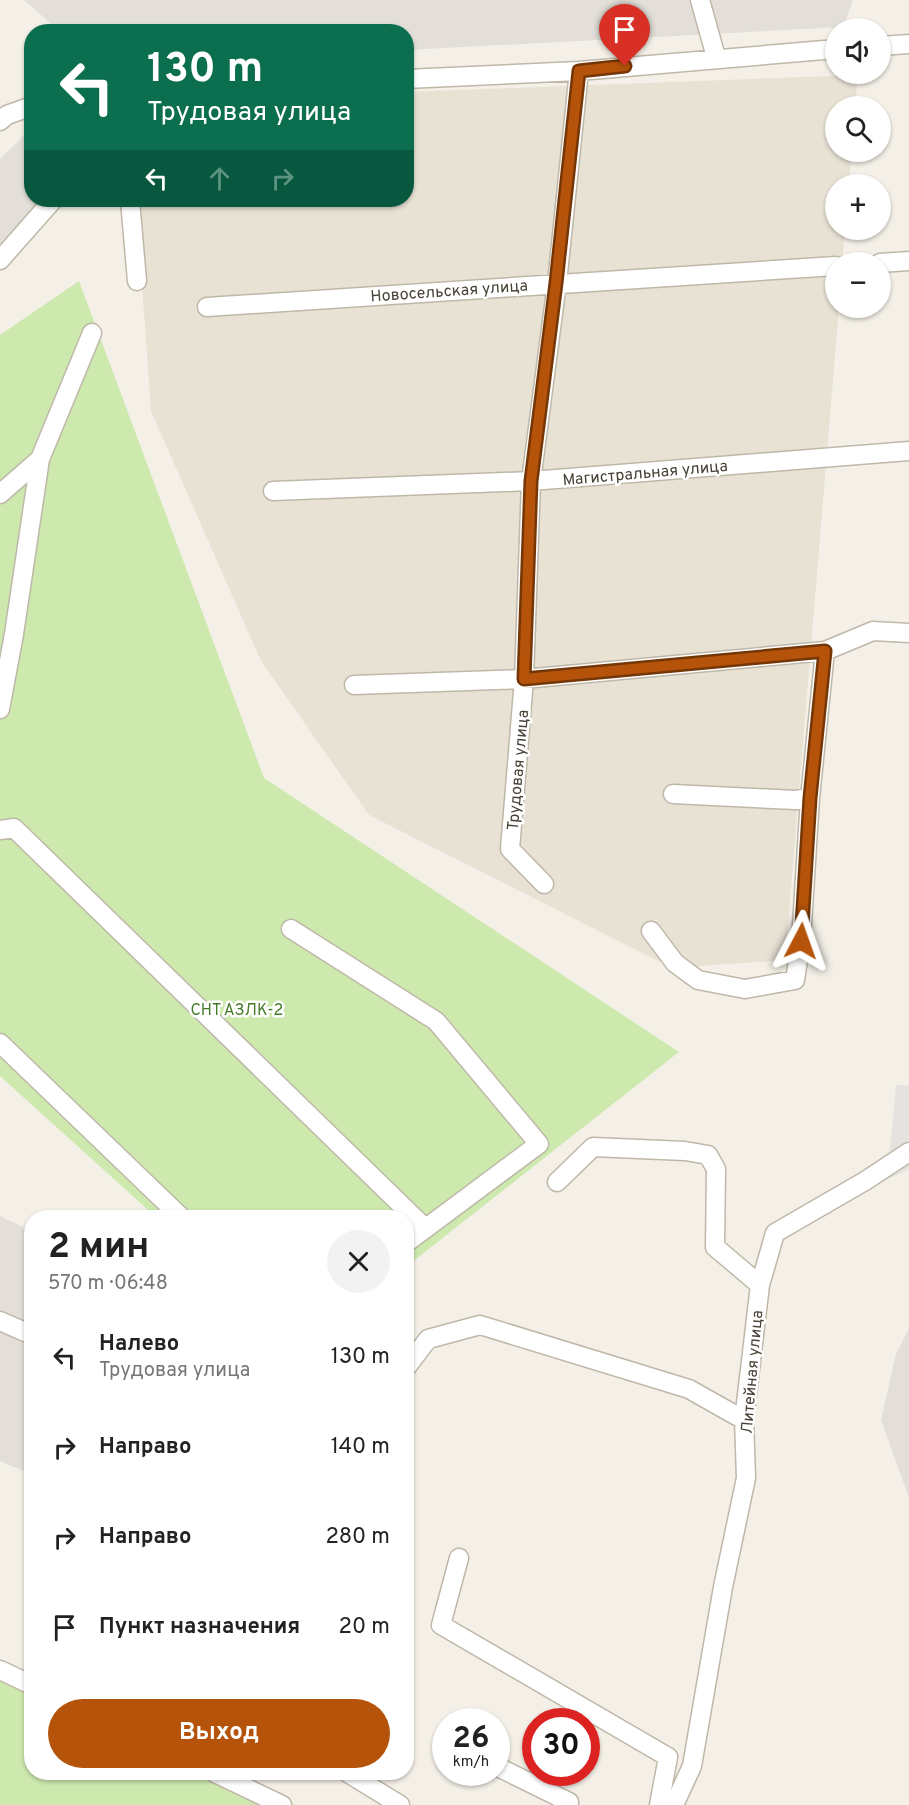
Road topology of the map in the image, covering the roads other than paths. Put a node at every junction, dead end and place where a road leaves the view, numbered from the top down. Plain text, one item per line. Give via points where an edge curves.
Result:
1 (700, 0) edge
2 (909, 44) edge
3 (891, 45) edge
4 (825, 50) edge
5 (717, 57) junction
6 (579, 71) junction
7 (414, 79) edge
8 (24, 109) edge
9 (2, 117) edge
10 (47, 207) edge
11 (131, 207) edge
12 (0, 260) edge
13 (909, 261) edge
14 (891, 262) edge
15 (825, 267) edge
16 (137, 281) dead end
17 (556, 283) junction
18 (207, 307) dead end
19 (92, 333) dead end
20 (909, 450) edge
21 (40, 459) junction
22 (531, 481) junction
23 (273, 491) dead end
24 (0, 494) edge
25 (909, 633) edge
26 (825, 651) junction
27 (524, 679) junction
28 (354, 686) dead end
29 (0, 709) edge
30 (673, 794) dead end
31 (810, 798) junction
32 (0, 830) edge
33 (544, 884) dead end
34 (291, 928) dead end
35 (651, 932) dead end
36 (0, 1043) edge
37 (909, 1152) edge
38 (556, 1182) dead end
39 (174, 1210) edge
40 (407, 1210) edge
41 (414, 1217) edge
42 (425, 1228) junction
43 (414, 1237) edge
44 (760, 1286) junction
45 (0, 1321) edge
46 (24, 1332) edge
47 (414, 1358) edge
48 (744, 1420) junction
49 (459, 1558) dead end
50 (0, 1670) edge
51 (24, 1681) edge
52 (510, 1773) edge
53 (230, 1780) edge
54 (359, 1780) edge
55 (282, 1805) edge
56 (400, 1805) edge
57 (568, 1805) edge
58 (659, 1805) edge
59 (674, 1805) edge

1 - 5 street
2 - 3 street
4 - 5 street
5 - 6 street
6 - 7 street
6 - 17 street, Трудовая улица
8 - 9 street
10 - 12 street
11 - 16 street
13 - 14 street
15 - 17 street, Новосельская улица
17 - 18 street, Новосельская улица
17 - 22 street, Трудовая улица
19 - 21 street
20 - 22 street, Магистральная улица
21 - 24 street
21 - 29 street
22 - 23 street, Магистральная улица
22 - 27 street, Трудовая улица
25 - 26 street via 873,631
26 - 27 street
26 - 31 street
27 - 28 street
27 - 33 street, Трудовая улица via 510,849
30 - 31 street
31 - 35 street via 795,980 745,989 698,980 675,963
32 - 40 street via 14,828
34 - 42 street via 436,1021 539,1144
36 - 39 street
37 - 44 street, Литейная улица via 775,1233
38 - 44 street via 593,1147 708,1155 716,1169 715,1247
41 - 42 street
42 - 43 street
44 - 48 street, Литейная улица
45 - 46 street
47 - 48 street via 428,1340 480,1326 689,1389
48 - 59 street, Литейная улица via 746,1478 692,1766
49 - 58 street via 441,1625 668,1757
50 - 51 street
52 - 57 street via 569,1802
53 - 55 street
54 - 56 street

